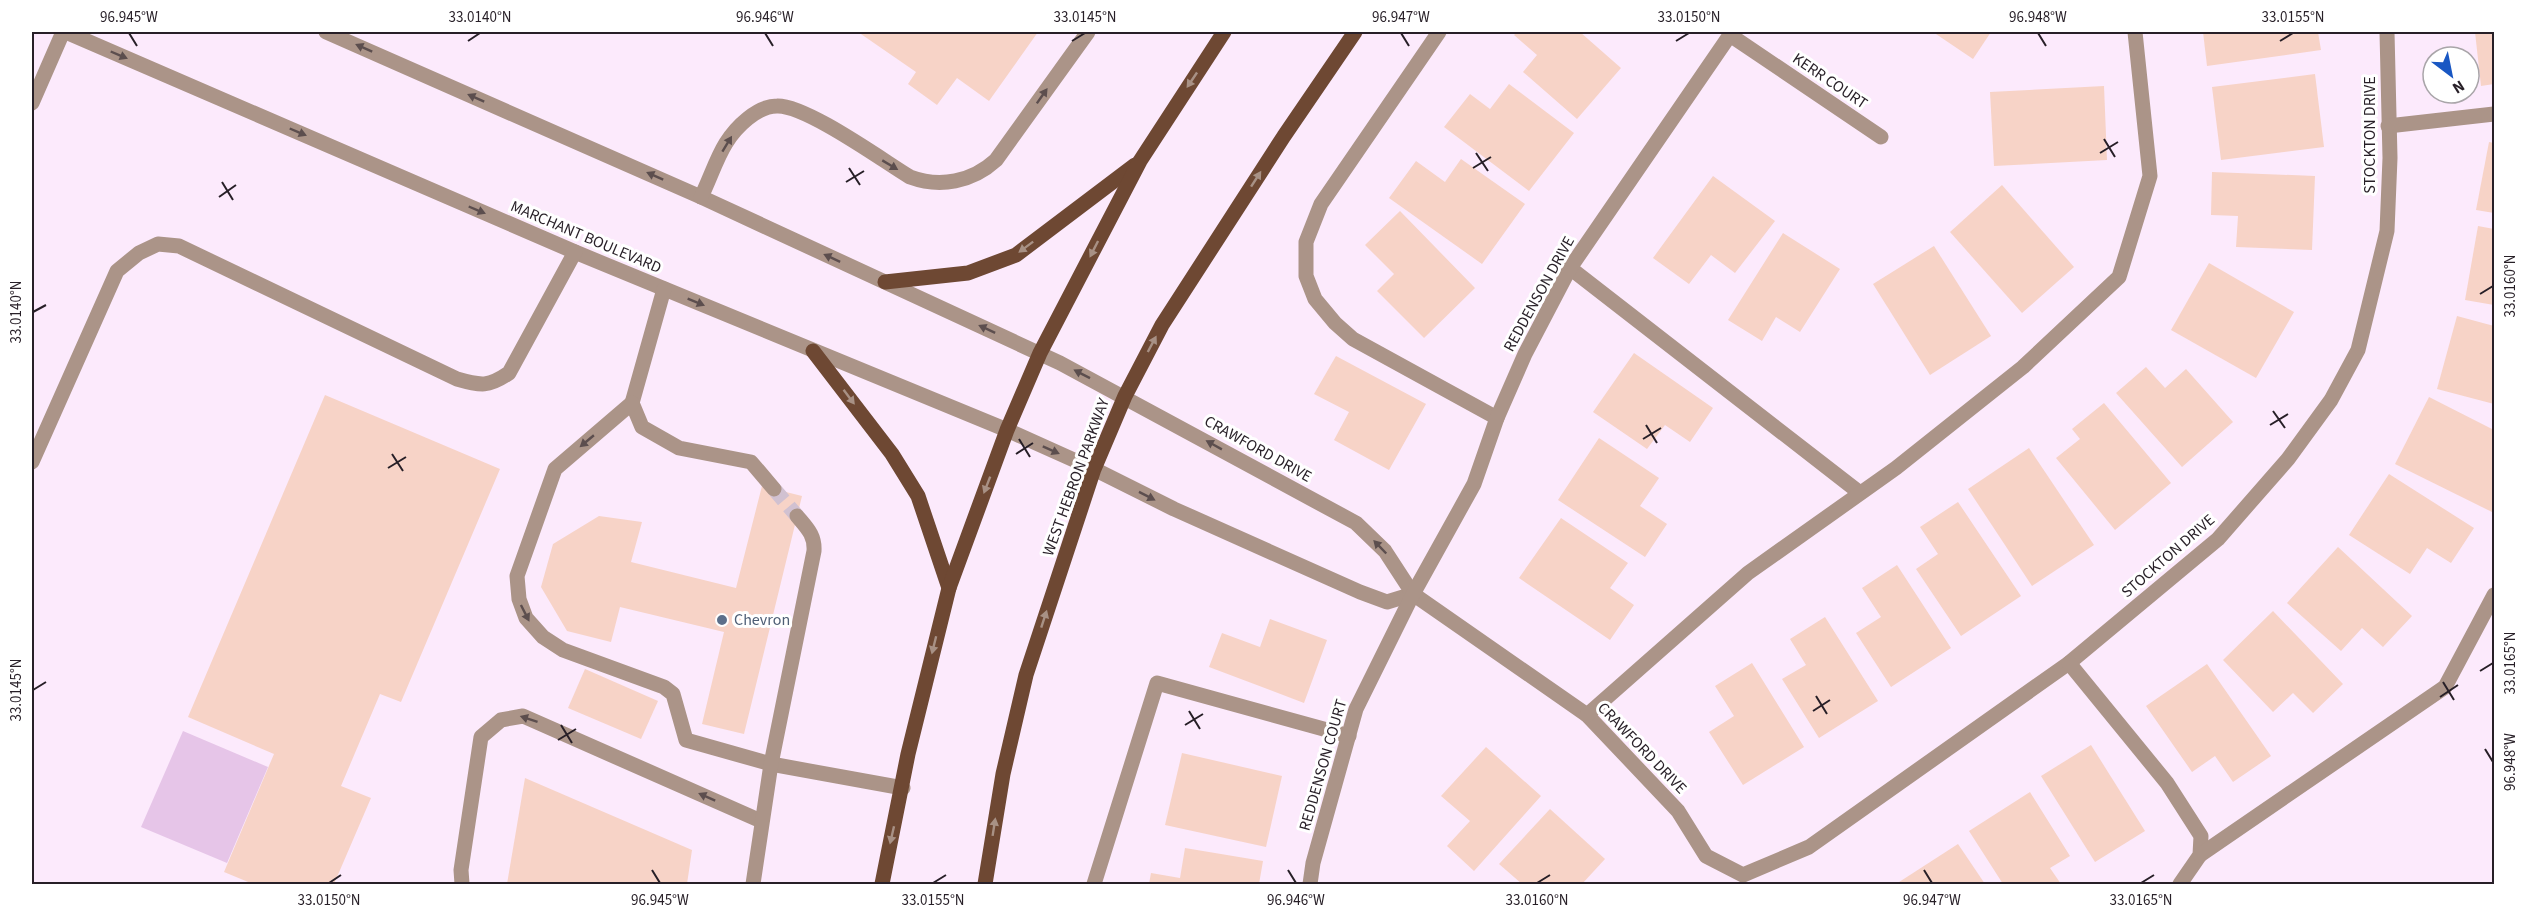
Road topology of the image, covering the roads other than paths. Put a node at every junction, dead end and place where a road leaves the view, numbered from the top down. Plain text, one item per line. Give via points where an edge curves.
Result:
1 (64, 32) edge
2 (326, 32) edge
3 (1088, 32) edge
4 (1224, 32) edge
5 (1354, 32) edge
6 (1438, 32) edge
7 (2135, 32) edge
8 (2387, 32) edge
9 (1731, 33) edge
10 (32, 103) edge
11 (2494, 114) edge
12 (2388, 126) junction
13 (1881, 137) dead end
14 (1140, 161) junction
15 (701, 197) junction
16 (575, 252) junction
17 (1570, 268) junction
18 (885, 282) junction
19 (664, 290) junction
20 (813, 351) junction
21 (1040, 353) junction
22 (1125, 396) junction
23 (632, 404) junction
24 (1497, 418) junction
25 (1007, 430) junction
26 (32, 462) edge
27 (1094, 469) junction
28 (774, 489) tunnel mouth
29 (1860, 493) junction
30 (797, 516) tunnel mouth
31 (949, 588) junction
32 (1413, 594) junction
33 (2494, 595) edge
34 (2069, 663) junction
35 (1587, 715) junction
36 (1349, 736) junction
37 (771, 764) junction
38 (903, 788) junction
39 (761, 820) junction
40 (2200, 855) junction
41 (1743, 875) joint
42 (462, 885) edge
43 (753, 885) edge
44 (882, 885) edge
45 (985, 885) edge
46 (1094, 885) edge
47 (1310, 885) edge
48 (2180, 885) edge

1 - 10 street
1 -> 16 street, MARCHANT BOULEVARD
15 -> 2 street
15 -> 3 street via 727,142 762,108 777,106 815,119 923,182 948,183 983,172 996,160
4 -> 14 main road
22 -> 5 main road, WEST HEBRON PARKWAY via 1162,325
6 - 24 street via 1321,204 1306,242 1306,276 1315,299 1353,339
7 - 29 street via 2150,176 2118,277 2023,368
8 - 12 street, STOCKTON DRIVE
9 - 13 street, KERR COURT
9 - 17 street, REDDENSON DRIVE
11 - 12 street
12 - 34 street, STOCKTON DRIVE via 2387,231 2358,350 2331,400 2288,459 2218,539
14 -> 18 main road via 1016,255 968,273
14 -> 21 main road
18 -> 15 street
16 - 19 street, MARCHANT BOULEVARD
16 - 26 street via 509,373 495,383 477,385 179,246 158,244 139,253 117,272
17 - 24 street, REDDENSON DRIVE
17 - 29 street
21 -> 18 street
19 -> 20 street, MARCHANT BOULEVARD
19 - 23 street
20 - 25 street, MARCHANT BOULEVARD
20 -> 31 main road via 892,454 918,496
22 -> 21 street
21 - 25 main road
22 - 27 main road, WEST HEBRON PARKWAY
32 -> 22 street, CRAWFORD DRIVE via 1384,551 1356,523
23 - 28 street via 642,427 679,448 751,462
23 -> 37 street via 555,469 517,576 526,618 543,637 563,650 647,680 674,694 686,740
24 - 32 street, REDDENSON DRIVE via 1474,484
25 -> 27 street, MARCHANT BOULEVARD
25 -> 31 main road
27 -> 32 street via 1360,592 1387,602
45 -> 27 main road, WEST HEBRON PARKWAY via 1003,774 1026,675
29 - 35 street via 1748,573
30 - 37 street via 811,533 814,551
31 -> 38 main road
32 - 35 street, CRAWFORD DRIVE
32 - 36 street, REDDENSON COURT via 1356,709
33 - 40 street via 2445,687
34 - 40 street via 2167,783 2200,836
34 - 41 street, STOCKTON DRIVE via 1809,847
35 - 41 street, CRAWFORD DRIVE via 1678,811 1706,856
36 - 46 street via 1157,683
36 - 47 street, REDDENSON COURT
37 - 38 street
37 - 39 street
38 -> 44 main road
39 -> 42 street via 523,716 501,720 481,737
39 - 43 street
40 - 48 street

